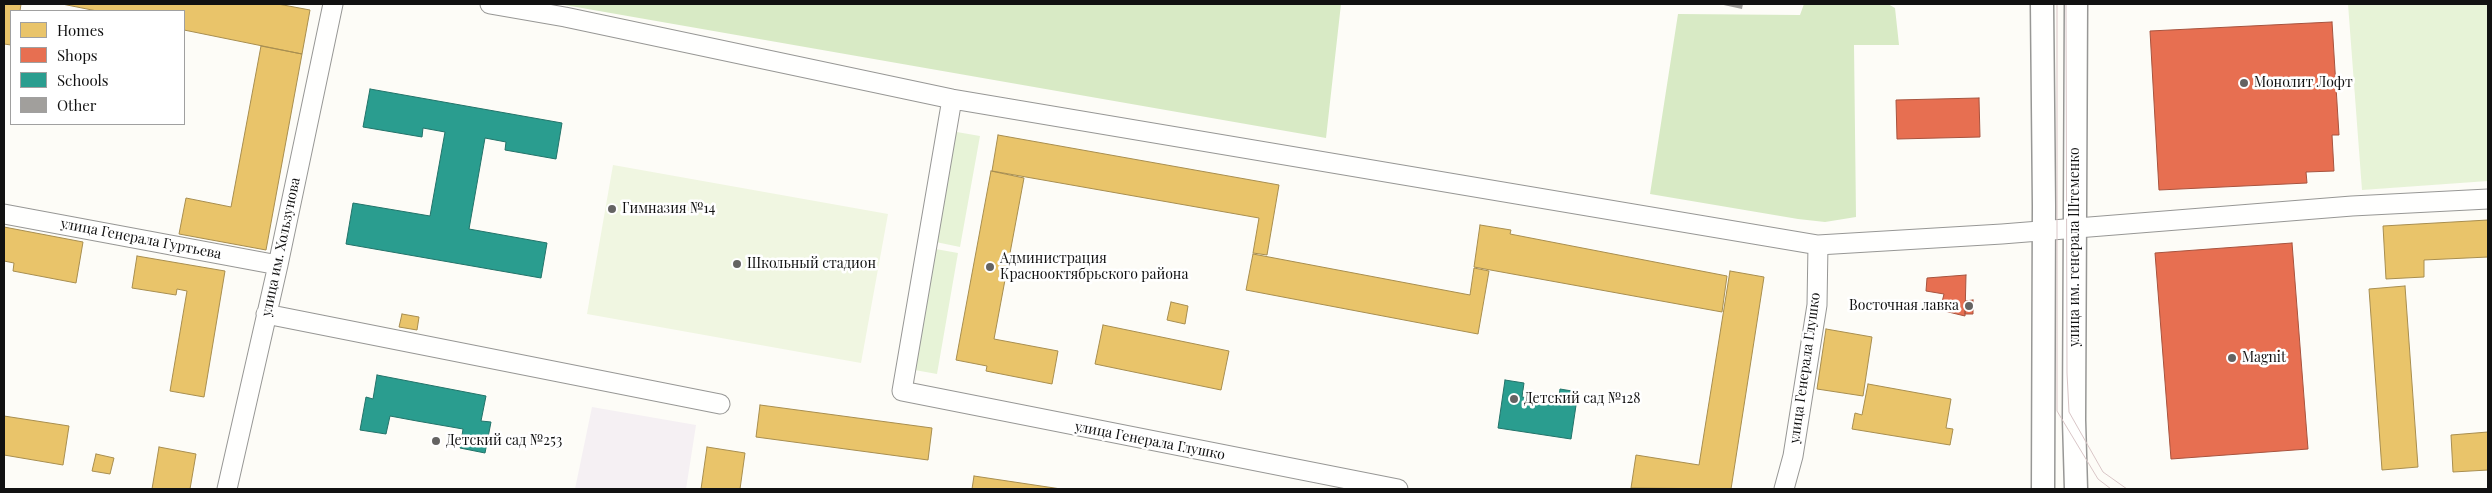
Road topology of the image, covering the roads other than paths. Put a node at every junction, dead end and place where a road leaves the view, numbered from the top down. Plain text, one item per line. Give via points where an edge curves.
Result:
1 (333, 4) edge
2 (490, 4) edge
3 (2042, 4) edge
4 (2076, 4) edge
5 (952, 99) junction
6 (2488, 199) edge
7 (4, 214) edge
8 (2074, 228) junction
9 (2044, 230) junction
10 (1818, 244) junction
11 (278, 265) junction
12 (266, 314) junction
13 (720, 404) dead end
14 (227, 489) edge
15 (1398, 489) edge
16 (1784, 489) edge
17 (2042, 489) edge
18 (2076, 489) edge

1 - 11 street, улица им. Хользунова
2 - 5 street via 566,17
3 - 9 street
4 - 8 street, улица им. генерала Штеменко
5 - 10 street
5 - 15 street, улица Генерала Глушко via 902,391
6 - 8 street via 2352,206
7 - 11 street, улица Генерала Гуртьева
8 - 9 street
8 - 18 street, улица им. генерала Штеменко
9 - 10 street
9 - 17 street
10 - 16 street, улица Генерала Глушко via 1817,305
11 - 12 street, улица им. Хользунова
12 - 13 street
12 - 14 street, улица им. Хользунова

